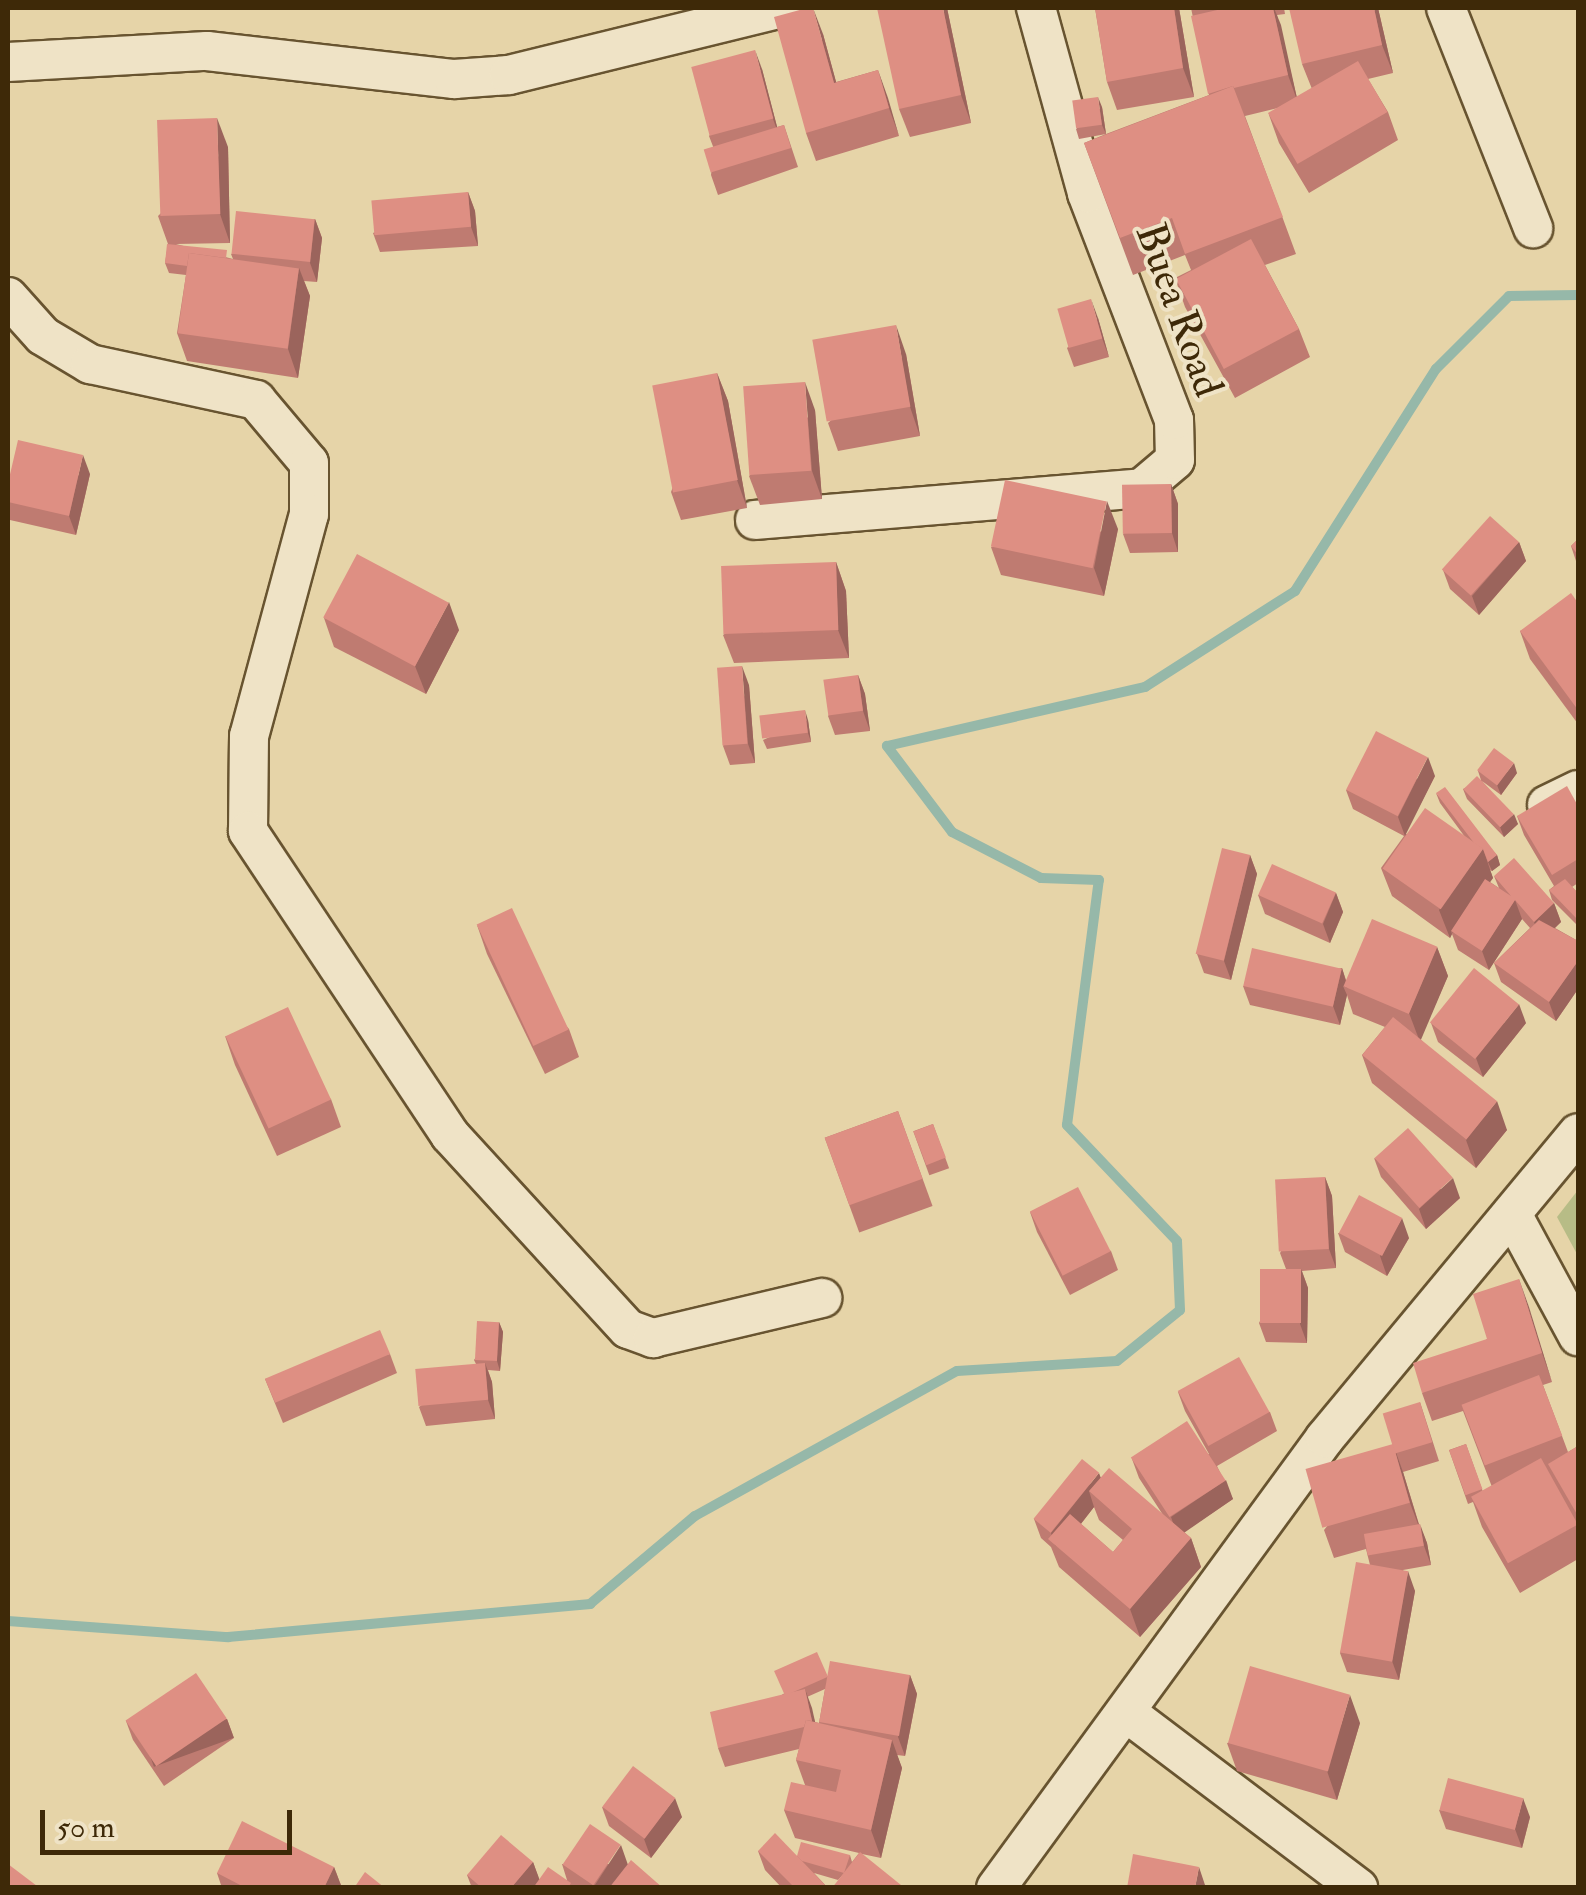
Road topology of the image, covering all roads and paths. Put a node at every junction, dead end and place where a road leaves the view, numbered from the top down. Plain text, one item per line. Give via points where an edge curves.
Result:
1 (782, 8) edge
2 (1036, 8) edge
3 (1446, 8) edge
4 (8, 62) edge
5 (1533, 228) dead end
6 (8, 297) edge
7 (755, 520) dead end
8 (1578, 1132) edge
9 (1512, 1214) junction
10 (822, 1298) dead end
11 (1578, 1336) edge
12 (1127, 1713) junction
13 (996, 1888) edge
14 (1358, 1888) edge

1 - 4 street via 509,74 454,79 206,50
2 - 7 street, Buea Road via 1087,193 1174,420 1175,460 1142,488
3 - 5 street
6 - 10 street via 44,336 90,364 256,400 310,463 309,514 249,736 248,831 450,1135 628,1329 653,1338
8 - 9 street
9 - 11 street
9 - 12 street via 1325,1438
12 - 13 street
12 - 14 street

